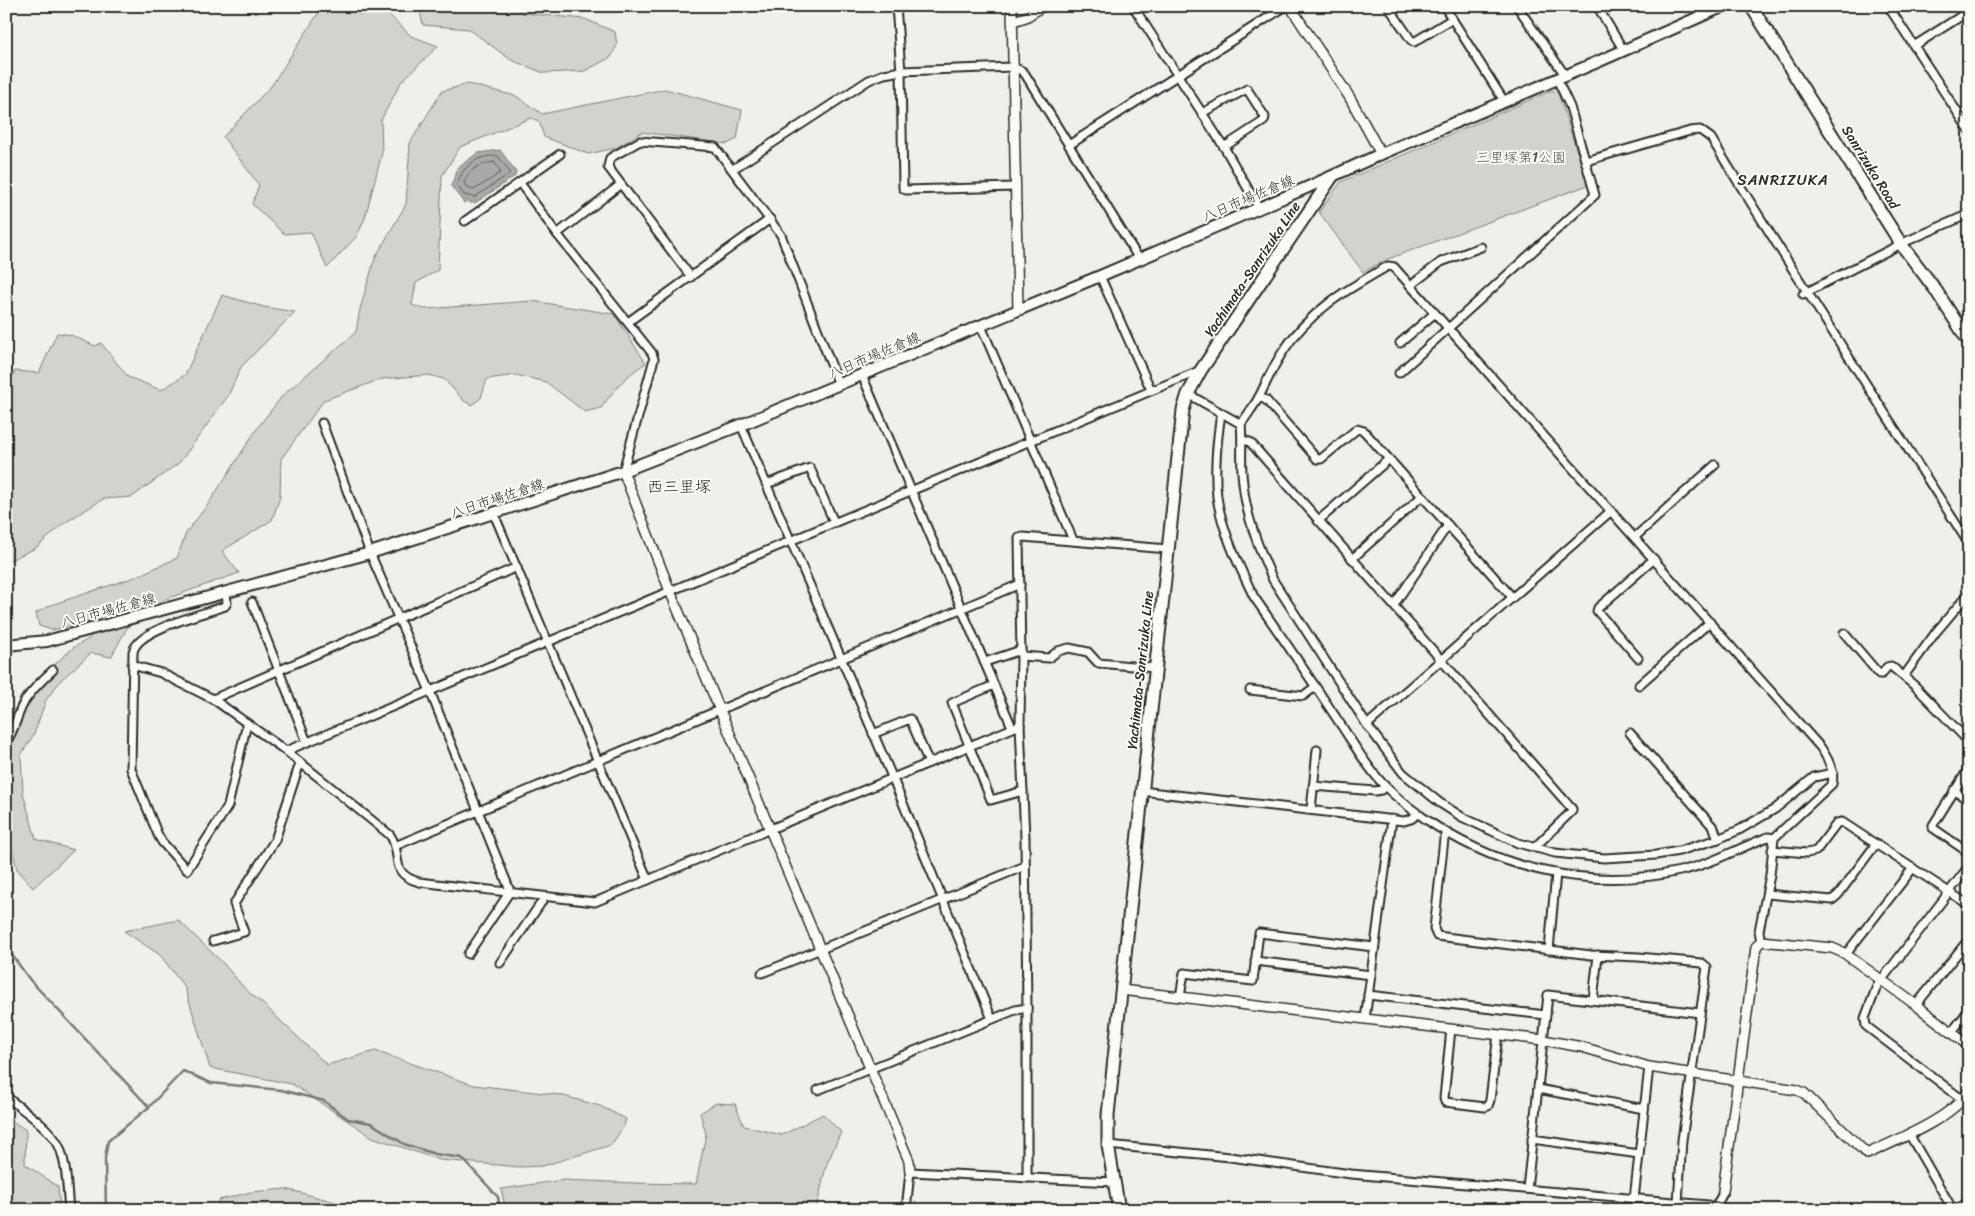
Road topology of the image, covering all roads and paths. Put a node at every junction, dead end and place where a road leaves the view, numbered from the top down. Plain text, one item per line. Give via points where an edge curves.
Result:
1 (896, 6) edge
2 (1012, 6) edge
3 (1043, 6) edge
4 (1133, 6) edge
5 (1286, 6) edge
6 (1290, 6) edge
7 (1388, 6) edge
8 (1444, 6) edge
9 (1517, 6) edge
10 (1597, 6) edge
11 (1724, 6) edge
12 (1750, 6) edge
13 (1888, 6) edge
14 (1969, 11) edge
15 (1452, 18) junction
16 (1013, 21) junction
17 (1914, 46) junction
18 (1624, 51) junction
19 (1013, 67) junction
20 (901, 71) junction
21 (1179, 76) junction
22 (1561, 77) junction
23 (1504, 101) junction
24 (1202, 113) junction
25 (1968, 127) edge
26 (1069, 145) junction
27 (1224, 147) junction
28 (560, 154) dead end
29 (1381, 154) junction
30 (1586, 161) junction
31 (733, 169) junction
32 (1332, 177) junction
33 (520, 184) junction
34 (620, 185) junction
35 (1015, 187) junction
36 (1259, 208) junction
37 (1969, 214) edge
38 (770, 219) junction
39 (465, 221) dead end
40 (557, 234) junction
41 (1901, 244) junction
42 (1481, 247) dead end
43 (1139, 259) junction
44 (1100, 276) junction
45 (691, 277) junction
46 (1411, 285) junction
47 (1805, 293) junction
48 (1018, 310) junction
49 (1435, 313) junction
50 (628, 322) junction
51 (981, 326) junction
52 (1449, 328) junction
53 (1969, 342) edge
54 (1400, 344) dead end
55 (1201, 370) junction
56 (1399, 373) dead end
57 (862, 375) junction
58 (838, 385) junction
59 (1151, 390) junction
60 (1188, 394) junction
61 (1259, 397) junction
62 (1221, 413) junction
63 (322, 423) dead end
64 (1241, 424) junction
65 (741, 425) junction
66 (1242, 440) junction
67 (1030, 441) junction
68 (1389, 459) junction
69 (1715, 465) dead end
70 (623, 471) junction
71 (767, 484) junction
72 (911, 490) junction
73 (1422, 496) junction
74 (1611, 511) junction
75 (494, 514) junction
76 (1318, 520) junction
77 (834, 522) junction
78 (1448, 525) junction
79 (1635, 537) junction
80 (791, 540) junction
81 (1073, 540) junction
82 (1969, 544) edge
83 (1168, 549) junction
84 (370, 553) junction
85 (1352, 559) junction
86 (1654, 559) junction
87 (517, 567) junction
88 (1020, 584) junction
89 (670, 591) junction
90 (226, 593) junction
91 (1969, 593) edge
92 (1512, 597) junction
93 (252, 602) dead end
94 (1394, 605) junction
95 (961, 607) junction
96 (399, 618) junction
97 (1710, 622) junction
98 (1844, 633) dead end
99 (548, 642) junction
100 (6, 645) edge
101 (1021, 653) junction
102 (841, 658) junction
103 (1638, 658) dead end
104 (1441, 661) junction
105 (985, 662) junction
106 (132, 665) junction
107 (1155, 668) junction
108 (53, 670) dead end
109 (279, 670) junction
110 (1904, 676) junction
111 (994, 685) junction
112 (1639, 685) dead end
113 (1315, 686) junction
114 (430, 690) junction
115 (1250, 690) dead end
116 (213, 700) junction
117 (719, 709) junction
118 (247, 723) junction
119 (1367, 725) junction
120 (1016, 726) junction
121 (1630, 733) dead end
122 (874, 734) junction
123 (6, 742) edge
124 (307, 742) junction
125 (1969, 742) edge
126 (968, 746) junction
127 (1317, 750) dead end
128 (286, 751) junction
129 (598, 760) junction
130 (300, 763) junction
131 (929, 763) junction
132 (1969, 768) edge
133 (1833, 774) junction
134 (893, 778) junction
135 (1313, 786) junction
136 (1385, 786) junction
137 (1954, 790) junction
138 (1022, 791) junction
139 (1141, 791) junction
140 (1969, 800) edge
141 (1311, 810) junction
142 (478, 811) junction
143 (1418, 814) junction
144 (1392, 819) junction
145 (770, 830) junction
146 (1446, 834) junction
147 (1774, 838) junction
148 (1718, 839) junction
149 (1876, 844) junction
150 (395, 846) junction
151 (1536, 848) junction
152 (1772, 850) junction
153 (1969, 853) edge
154 (1025, 866) junction
155 (1969, 866) edge
156 (1913, 868) junction
157 (1556, 874) junction
158 (648, 880) junction
159 (1949, 892) junction
160 (509, 893) junction
161 (1767, 894) junction
162 (545, 897) junction
163 (942, 900) junction
164 (1969, 905) edge
165 (1969, 939) edge
166 (213, 941) dead end
167 (1761, 941) junction
168 (1374, 946) junction
169 (819, 950) junction
170 (1549, 950) junction
171 (468, 954) dead end
172 (1846, 954) junction
173 (1598, 955) junction
174 (1256, 961) junction
175 (500, 963) dead end
176 (762, 973) dead end
177 (1371, 975) junction
178 (1881, 980) junction
179 (1121, 990) junction
180 (1368, 995) junction
181 (1180, 997) junction
182 (1593, 1000) junction
183 (1916, 1005) junction
184 (1027, 1008) junction
185 (1969, 1010) edge
186 (1700, 1012) junction
187 (1546, 1015) junction
188 (992, 1019) junction
189 (1364, 1019) junction
190 (1451, 1029) junction
191 (1951, 1033) junction
192 (1498, 1035) junction
193 (1543, 1040) junction
194 (1969, 1046) edge
195 (1649, 1068) junction
196 (870, 1070) junction
197 (1692, 1074) junction
198 (1738, 1080) junction
199 (1538, 1089) junction
200 (818, 1090) dead end
201 (1969, 1091) edge
202 (6, 1096) edge
203 (1963, 1100) junction
204 (1644, 1109) junction
205 (1909, 1134) junction
206 (1532, 1139) junction
207 (1108, 1144) junction
208 (1639, 1154) junction
209 (910, 1172) junction
210 (1027, 1178) junction
211 (1114, 1182) junction
212 (1527, 1189) junction
213 (1723, 1191) joint
214 (1634, 1199) junction
215 (1969, 1202) edge
216 (1678, 1203) junction
217 (1714, 1209) edge
218 (69, 1210) edge
219 (906, 1210) edge
220 (1119, 1210) edge
221 (1954, 1210) edge

1 - 20 street
2 - 16 street
3 - 16 street
4 - 21 street
5 - 21 street
6 - 29 street via 1350,98
7 - 15 street via 1414,42
8 - 15 street
9 - 22 street
10 - 18 street
11 - 18 main road, 八日市場佐倉線
12 - 41 main road, Sanrizuka Road
13 - 17 street
14 - 17 street
15 - 23 street
16 - 19 street
17 - 25 street
18 - 22 main road, 八日市場佐倉線
19 - 20 street
19 - 26 street via 1025,74
19 - 35 street
20 - 31 street via 869,80
20 - 35 street via 903,188
21 - 24 street
21 - 26 street
22 - 23 main road, 八日市場佐倉線
22 - 30 street
23 - 29 main road, 八日市場佐倉線
24 - 27 street
24 - 27 street via 1246,89 1265,117 1264,121
26 - 43 street
27 - 36 street
28 - 33 street
29 - 32 main road, 八日市場佐倉線
30 - 47 street via 1690,131 1703,131 1711,138
30 - 52 street via 1595,193 1593,198
31 - 34 street via 715,147 640,141 610,158 608,167
31 - 38 street
32 - 36 main road, 八日市場佐倉線
32 - 55 main road, Yachimata-Sanrizuka Line
33 - 39 street
33 - 40 street
34 - 40 street
34 - 45 street
35 - 48 street
36 - 43 main road, 八日市場佐倉線
37 - 41 street
38 - 45 street
38 - 58 street via 781,235
40 - 50 street
41 - 47 street
41 - 53 main road, Sanrizuka Road
42 - 46 street via 1441,262
43 - 44 main road, 八日市場佐倉線
44 - 48 main road, 八日市場佐倉線
44 - 59 street
45 - 50 street
46 - 49 street
46 - 61 street via 1394,267 1388,266 1326,303 1283,352
47 - 82 street
48 - 51 main road, 八日市場佐倉線
49 - 52 street
49 - 54 street
50 - 70 street via 654,359
51 - 57 main road, 八日市場佐倉線
51 - 67 street
52 - 56 street
52 - 74 street
55 - 59 street
55 - 60 main road, Yachimata-Sanrizuka Line
57 - 58 main road, 八日市場佐倉線
57 - 72 street
58 - 65 main road, 八日市場佐倉線
59 - 67 street
60 - 62 street
60 - 83 main road, Yachimata-Sanrizuka Line via 1181,424
61 - 64 street
61 - 68 street via 1266,400 1317,459 1360,429
62 - 64 street
62 - 113 street via 1216,448 1218,497 1236,558 1254,597
63 - 84 street
64 - 66 street
65 - 70 main road, 八日市場佐倉線
65 - 71 street
66 - 76 street via 1250,442
66 - 119 street via 1245,498 1263,558 1273,580
67 - 72 street
67 - 81 street
68 - 73 street
68 - 76 street
69 - 79 street
70 - 75 main road, 八日市場佐倉線
70 - 89 street
71 - 77 street via 810,468
71 - 80 street
72 - 77 street
72 - 95 street
73 - 78 street
73 - 85 street
74 - 79 street
74 - 92 street
75 - 84 main road, 八日市場佐倉線
75 - 87 street
76 - 85 street
77 - 80 street
78 - 92 street
78 - 94 street
79 - 86 street
80 - 89 street
80 - 102 street
81 - 83 street
81 - 88 street via 1019,538
83 - 107 main road, Yachimata-Sanrizuka Line
84 - 90 main road, 八日市場佐倉線
84 - 96 street
85 - 94 street
86 - 97 street
86 - 103 street via 1596,611
87 - 96 street
87 - 99 street
88 - 95 street
88 - 101 street
89 - 99 street
89 - 117 street
90 - 100 main road, 八日市場佐倉線 via 46,641
90 - 106 street via 225,606 162,628 138,642
91 - 110 street
92 - 104 street
93 - 109 street
94 - 104 street
95 - 102 street
95 - 105 street
96 - 109 street
96 - 114 street
97 - 112 street
97 - 133 street via 1821,748
98 - 110 street via 1879,674 1890,666
99 - 114 street
99 - 129 street
101 - 105 street
101 - 107 street via 1049,658 1069,648 1088,652 1098,663
101 - 120 street
102 - 117 street
102 - 122 street
104 - 119 street
104 - 151 street via 1572,809
105 - 111 street
106 - 116 street via 161,673
106 - 118 street via 131,769 158,835 187,870 228,806
107 - 139 main road, Yachimata-Sanrizuka Line
108 - 123 street via 26,698
109 - 116 street
109 - 124 street
110 - 125 street
111 - 120 street
111 - 126 street via 952,703
113 - 115 street via 1303,696
113 - 136 street
114 - 124 street
114 - 142 street
116 - 118 street
117 - 129 street
117 - 145 street
118 - 128 street
119 - 151 street via 1403,773 1440,803 1481,828
120 - 126 street
120 - 138 street
121 - 148 street via 1714,828
122 - 131 street via 910,719
122 - 134 street
124 - 128 street
126 - 131 street
126 - 138 street via 991,800
127 - 135 street
128 - 130 street
129 - 142 street
129 - 158 street
130 - 150 street via 390,836
130 - 166 street via 275,840 234,904 244,932
131 - 134 street
132 - 137 street
133 - 147 street via 1830,787
133 - 148 street via 1814,777 1764,816
134 - 145 street
134 - 163 street
135 - 136 street via 1375,791
135 - 141 street
136 - 143 street
137 - 140 street
137 - 153 street via 1933,828
138 - 154 street
139 - 141 street
139 - 179 main road, Yachimata-Sanrizuka Line
141 - 144 street
142 - 150 street
142 - 160 street
143 - 144 street via 1408,821
143 - 146 street
144 - 168 street
145 - 158 street
145 - 169 street
146 - 157 street via 1498,858
146 - 170 street via 1435,934
147 - 152 street
147 - 157 street via 1763,839 1699,866 1659,875 1620,878
148 - 151 street via 1679,851 1634,857 1581,856
149 - 152 street via 1840,821 1816,851
149 - 156 street
149 - 161 street via 1832,900
150 - 160 street via 399,870 407,878
152 - 161 street
154 - 163 street
154 - 184 street
155 - 159 street
156 - 159 street
156 - 172 street
157 - 170 street
158 - 162 street via 594,902
159 - 164 street
159 - 178 street
160 - 162 street
160 - 171 street
161 - 167 street via 1759,931
162 - 175 street
163 - 169 street
163 - 188 street
165 - 183 street
167 - 172 street via 1832,948
167 - 198 street via 1756,947
168 - 174 street via 1259,933
168 - 177 street
169 - 176 street
169 - 196 street
170 - 173 street
172 - 178 street
173 - 182 street
173 - 186 street via 1702,964 1708,970
174 - 177 street
174 - 181 street via 1253,981 1184,973
177 - 180 street
178 - 183 street
178 - 203 street via 1865,1018 1866,1026
179 - 181 street
179 - 207 main road, Yachimata-Sanrizuka Line
180 - 187 street
180 - 189 street
181 - 189 street
182 - 186 street
182 - 187 street via 1548,995
183 - 191 street
184 - 188 street
184 - 210 street
185 - 191 street
186 - 197 street
187 - 193 street
188 - 196 street
189 - 190 street
190 - 192 street
190 - 192 street via 1445,1102 1488,1106
191 - 194 street
192 - 193 street
193 - 195 street via 1582,1047
193 - 199 street
195 - 197 street
195 - 204 street
196 - 200 street
196 - 209 street via 909,1161
197 - 198 street
197 - 216 street via 1682,1140
198 - 205 street via 1782,1086 1804,1094 1867,1154
198 - 213 street
199 - 204 street
199 - 206 street
201 - 203 street
202 - 218 street via 46,1129 58,1145
203 - 205 street
204 - 208 street
205 - 221 street
206 - 208 street
206 - 212 street
207 - 211 main road, Yachimata-Sanrizuka Line
207 - 212 street via 1351,1174
208 - 214 street
209 - 210 street
209 - 219 street
210 - 211 street
211 - 220 main road, Yachimata-Sanrizuka Line
212 - 214 street
213 - 217 street
214 - 216 street
215 - 221 street
216 - 217 street via 1708,1205

